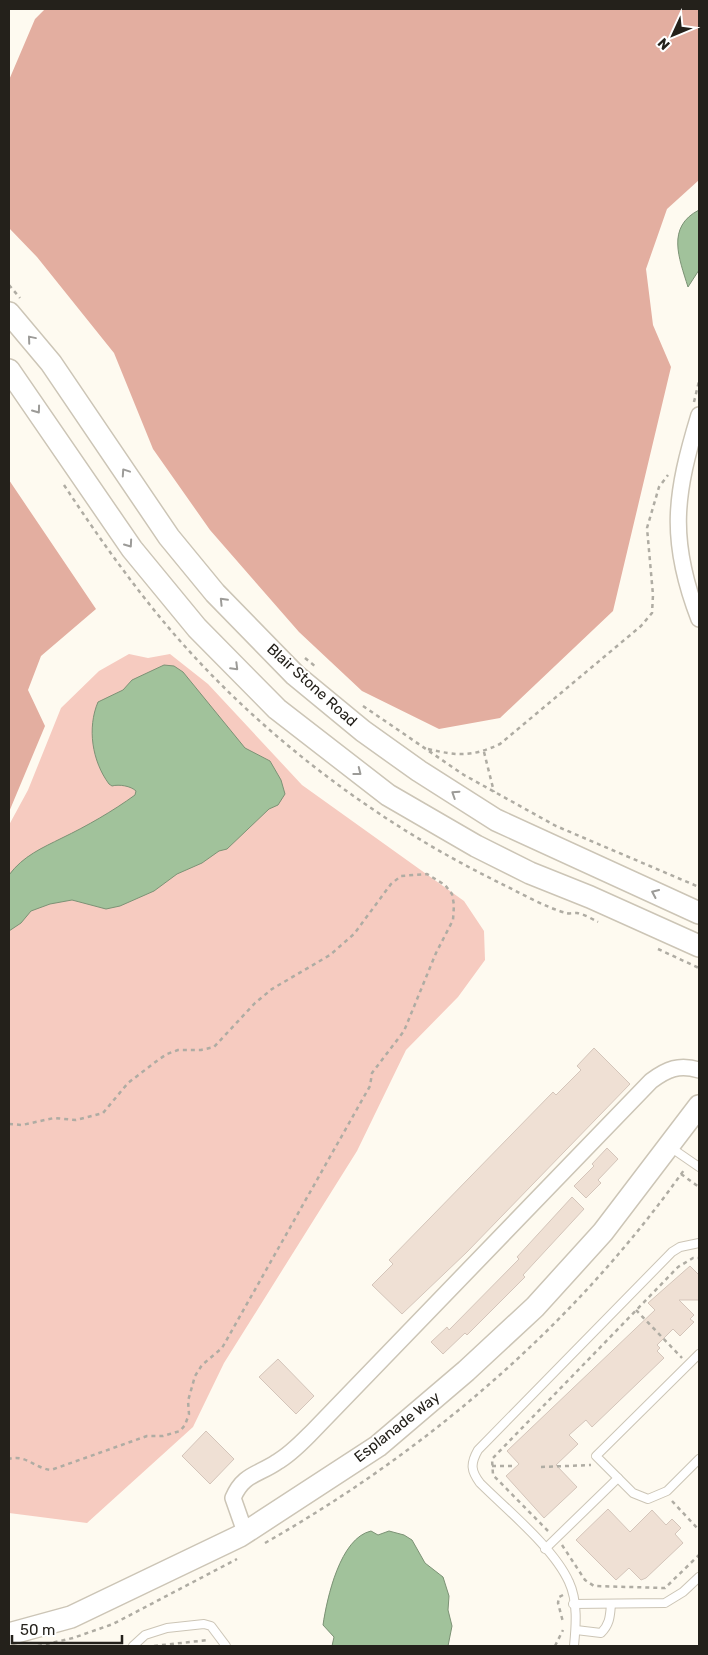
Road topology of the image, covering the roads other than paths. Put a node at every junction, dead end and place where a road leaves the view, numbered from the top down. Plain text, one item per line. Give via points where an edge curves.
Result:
1 (17, 308) edge
2 (9, 370) edge
3 (696, 410) edge
4 (699, 619) edge
5 (699, 912) edge
6 (699, 946) edge
7 (699, 1070) edge
8 (699, 1106) edge
9 (668, 1146) junction
10 (699, 1167) edge
11 (699, 1243) edge
12 (699, 1354) edge
13 (699, 1459) edge
14 (618, 1478) junction
15 (245, 1532) junction
16 (545, 1549) junction
17 (699, 1577) edge
18 (573, 1604) junction
19 (611, 1604) junction
20 (576, 1630) junction
21 (9, 1634) edge
22 (133, 1646) edge
23 (226, 1646) edge
24 (574, 1646) edge

5 -> 1 street, Blair Stone Road via 496,820 363,731 295,675 215,593 169,537
2 -> 6 street via 132,549 197,628 277,709 388,795 476,846 530,874
3 - 4 street via 678,494 678,537 683,571
7 - 15 street via 673,1068 651,1081 313,1431 277,1463 247,1478 238,1487 233,1498
8 - 9 street, Esplanade Way
9 - 10 lane
9 - 15 street, Esplanade Way via 597,1239 535,1307 473,1365 378,1446
11 - 16 lane via 672,1252 473,1458 472,1472 480,1483
12 - 14 lane via 596,1456
13 - 14 lane via 667,1491 648,1499 633,1493
14 - 16 lane
15 - 21 street, Esplanade Way via 71,1617
16 - 18 lane via 560,1564
17 - 19 lane via 665,1603
18 - 19 lane
18 - 20 lane
19 - 20 lane via 607,1627 601,1633
20 - 24 lane
22 - 23 lane via 145,1635 167,1628 204,1624 211,1626

